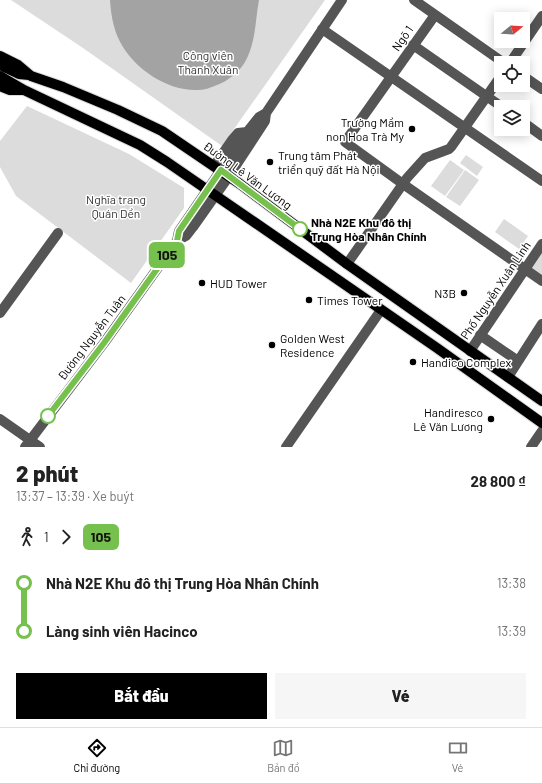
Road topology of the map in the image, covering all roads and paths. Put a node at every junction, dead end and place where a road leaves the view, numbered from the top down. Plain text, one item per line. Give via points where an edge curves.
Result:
1 (342, 0) edge
2 (414, 0) edge
3 (435, 15) junction
4 (542, 16) edge
5 (322, 29) junction
6 (413, 45) junction
7 (0, 56) edge
8 (494, 56) edge
9 (515, 56) edge
10 (0, 65) edge
11 (0, 76) edge
12 (31, 76) junction
13 (391, 77) junction
14 (530, 81) edge
15 (0, 86) edge
16 (494, 86) edge
17 (542, 89) edge
18 (24, 90) junction
19 (487, 96) junction
20 (494, 101) edge
21 (266, 113) junction
22 (465, 127) junction
23 (530, 127) edge
24 (247, 132) junction
25 (542, 136) edge
26 (231, 164) junction
27 (221, 171) junction
28 (542, 181) edge
29 (403, 184) junction
30 (211, 193) junction
31 (58, 233) dead end
32 (542, 244) edge
33 (347, 264) junction
34 (524, 269) junction
35 (542, 281) edge
36 (381, 310) junction
37 (0, 313) edge
38 (542, 324) edge
39 (480, 335) junction
40 (470, 351) junction
41 (518, 361) junction
42 (508, 377) junction
43 (542, 401) edge
44 (0, 419) edge
45 (542, 423) edge
46 (540, 434) edge
47 (28, 444) edge
48 (40, 447) edge
49 (286, 447) edge
50 (531, 447) edge

1 - 5 street
2 - 3 street
3 - 6 street, Ngõ 1
3 - 8 street
4 - 9 street
5 - 13 street
5 - 21 street
6 - 13 street, Ngõ 1
6 - 19 street
7 - 12 main road, Đường Lê Văn Lương via 18,65
10 - 12 main road via 19,74
11 - 18 main road
12 - 27 main road, Đường Lê Văn Lương via 144,121
13 - 22 street
13 - 29 street, Ngõ 1 via 345,142
14 - 17 street
15 - 18 main road via 10,90
16 - 19 street
18 - 30 main road via 140,145
19 - 20 street
19 - 22 street
21 - 24 street via 259,117
21 - 26 street via 265,121
22 - 28 street
22 - 29 street via 449,149 427,156
23 - 25 street
24 - 26 street
24 - 27 street via 238,133 232,140
26 - 27 street
27 - 30 street, Đường Nguyễn Tuân
27 - 33 main road, Đường Lê Văn Lương
29 - 33 street
29 - 34 street
30 - 36 main road
30 - 47 street, Đường Nguyễn Tuân via 186,236 177,241
31 - 37 street
32 - 34 street, Phố Nguyễn Xuân Linh
33 - 40 main road, Đường Lê Văn Lương
34 - 35 street
34 - 39 street, Phố Nguyễn Xuân Linh
36 - 45 main road
36 - 49 street
38 - 41 street
39 - 40 street, Phố Nguyễn Xuân Linh
39 - 41 street
40 - 42 main road, Đường Lê Văn Lương
41 - 42 street
42 - 43 main road, Đường Lê Văn Lương
44 - 47 street
46 - 50 street
47 - 48 street

